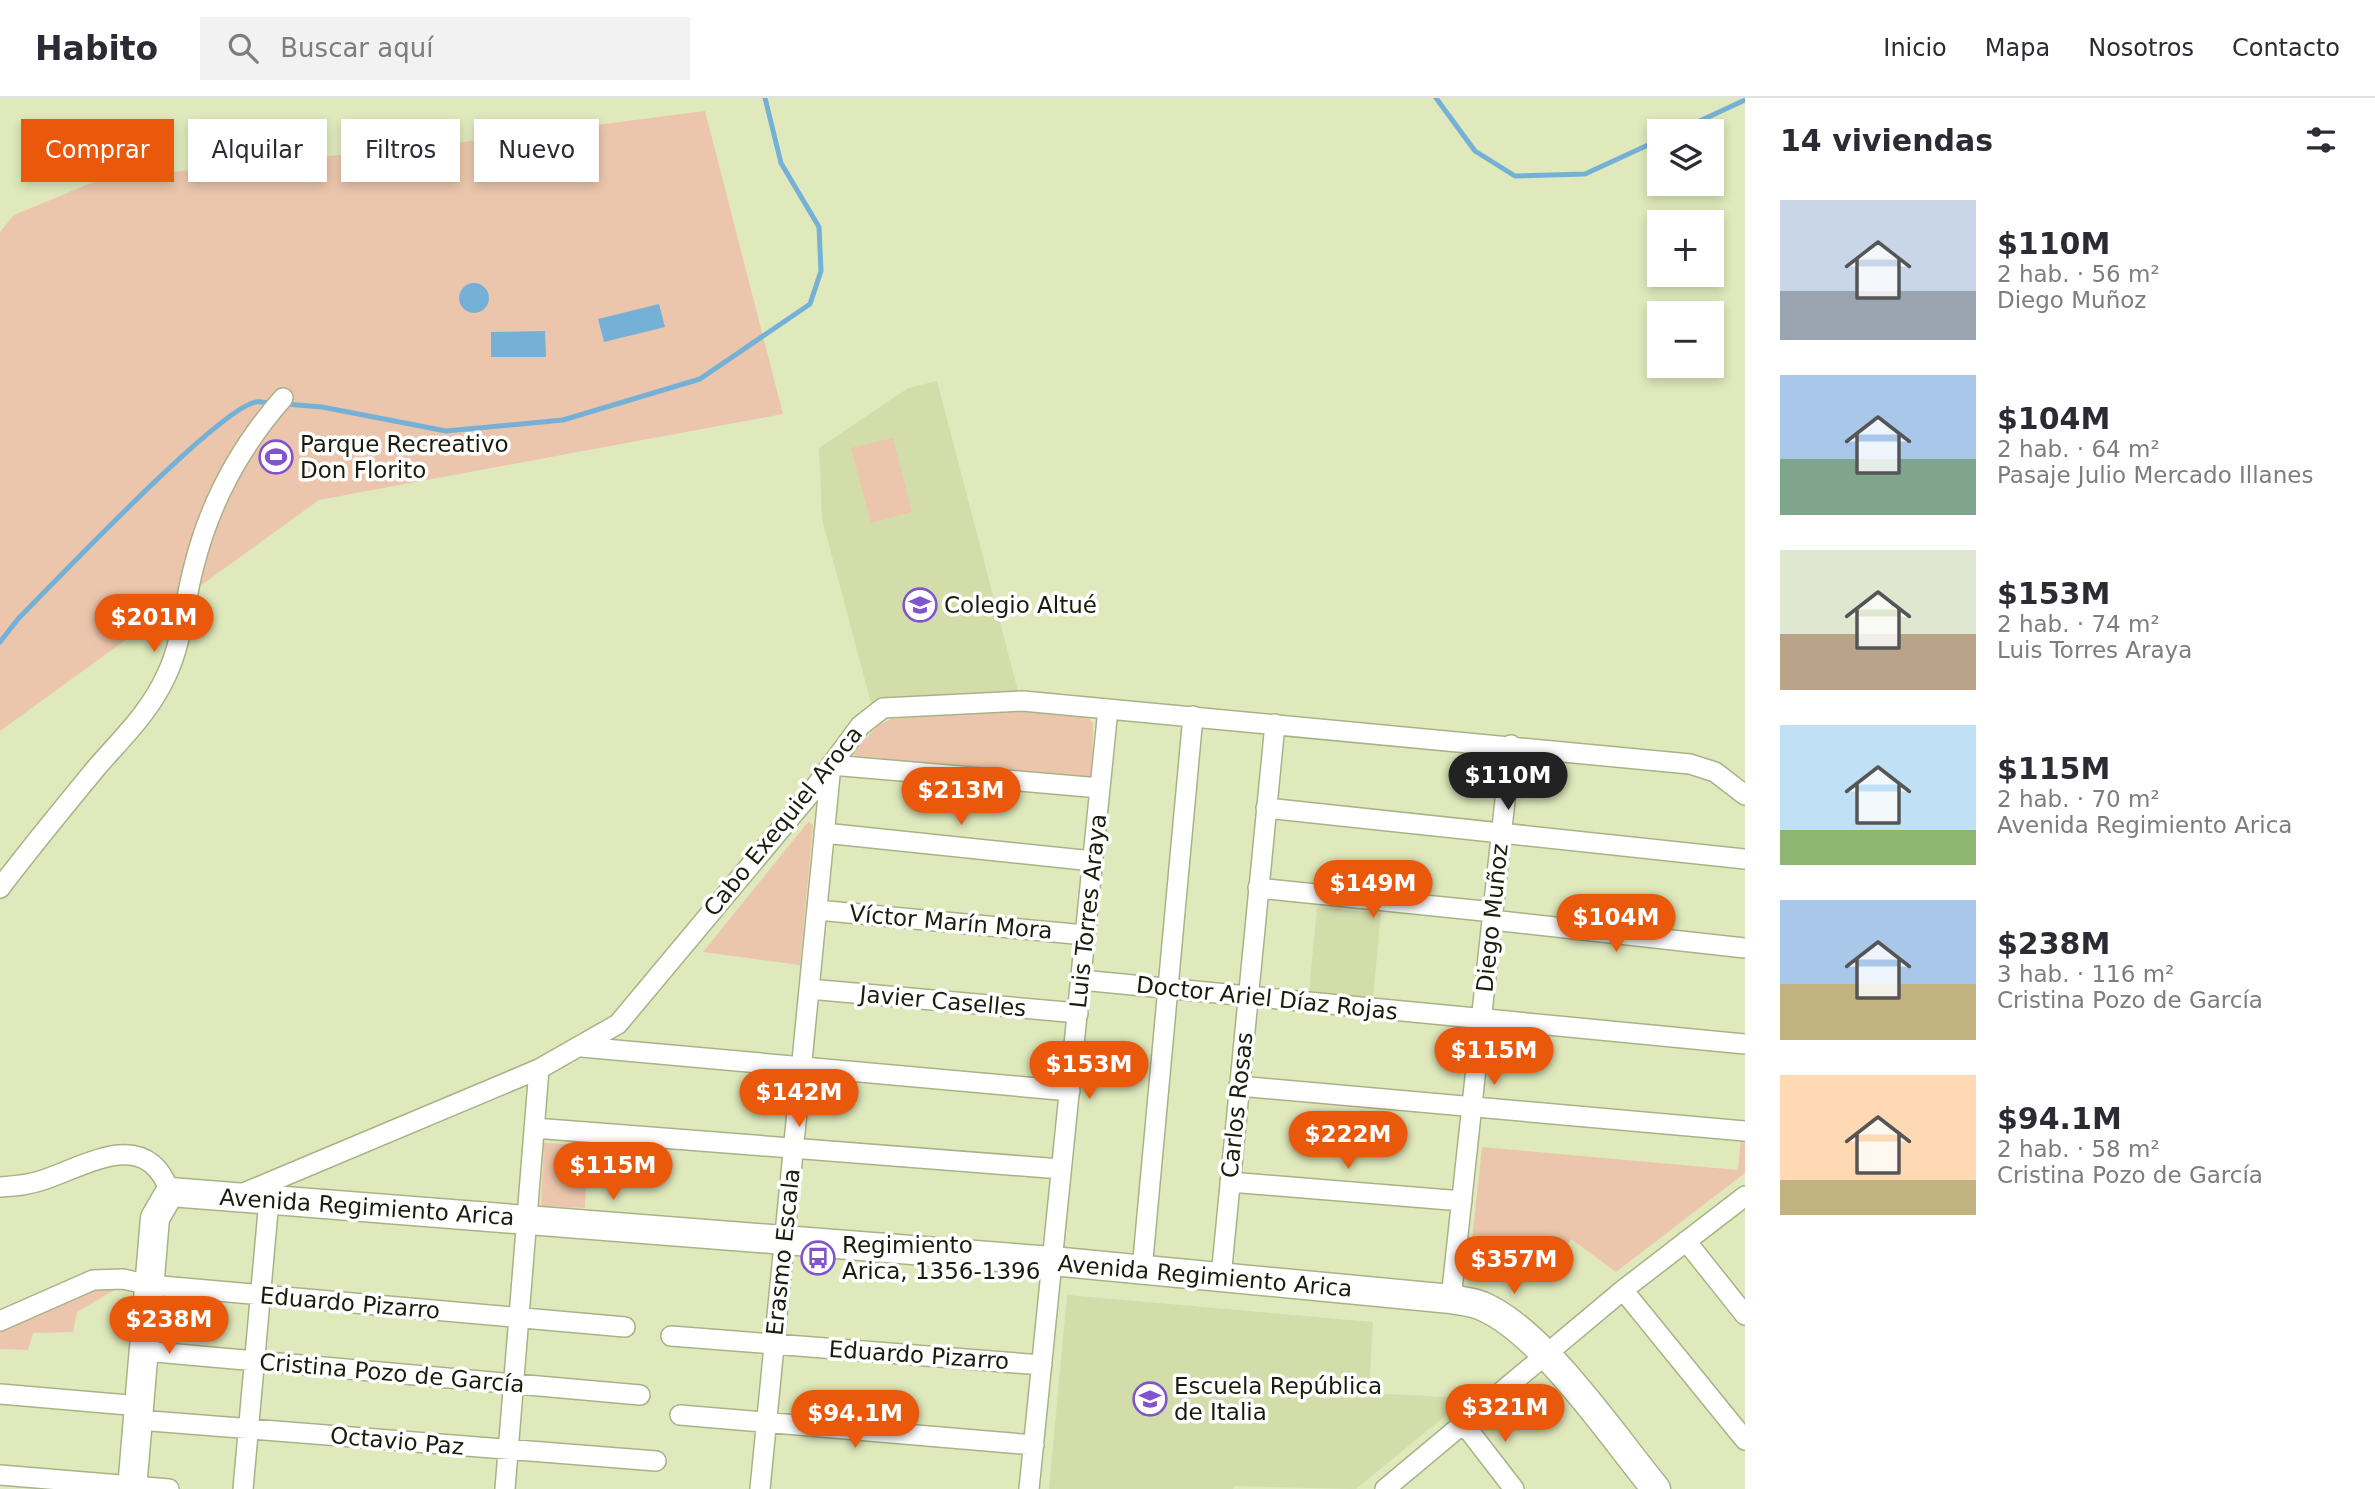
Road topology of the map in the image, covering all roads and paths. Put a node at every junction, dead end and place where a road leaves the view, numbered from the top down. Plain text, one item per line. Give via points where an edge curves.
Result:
1 (279, 404) dead end
2 (1108, 709) junction
3 (1194, 716) junction
4 (1275, 724) junction
5 (1511, 745) junction
6 (831, 765) junction
7 (1100, 788) junction
8 (1745, 795) edge
9 (1266, 808) junction
10 (1501, 832) junction
11 (824, 833) junction
12 (1745, 859) edge
13 (1093, 861) junction
14 (0, 888) edge
15 (1258, 888) junction
16 (817, 910) junction
17 (1492, 916) junction
18 (1085, 935) junction
19 (1745, 948) edge
20 (1081, 980) junction
21 (1168, 988) junction
22 (809, 989) junction
23 (1248, 996) junction
24 (1078, 1013) junction
25 (1481, 1018) junction
26 (1745, 1044) edge
27 (582, 1047) junction
28 (802, 1067) junction
29 (539, 1069) junction
30 (1239, 1086) junction
31 (1070, 1091) junction
32 (1472, 1105) junction
33 (534, 1128) junction
34 (1745, 1131) edge
35 (793, 1148) junction
36 (1062, 1169) junction
37 (1230, 1182) junction
38 (0, 1187) edge
39 (170, 1192) junction
40 (235, 1197) junction
41 (1744, 1197) edge
42 (269, 1200) junction
43 (1462, 1201) junction
44 (527, 1220) junction
45 (785, 1240) junction
46 (1686, 1241) junction
47 (1052, 1261) junction
48 (1142, 1270) junction
49 (1221, 1277) junction
50 (150, 1284) junction
51 (1623, 1290) junction
52 (260, 1294) junction
53 (1451, 1299) junction
54 (1745, 1315) edge
55 (519, 1317) junction
56 (0, 1321) edge
57 (625, 1327) dead end
58 (671, 1336) dead end
59 (775, 1344) junction
60 (144, 1352) junction
61 (1547, 1354) junction
62 (254, 1361) junction
63 (1042, 1365) junction
64 (513, 1384) junction
65 (0, 1394) edge
66 (640, 1395) dead end
67 (139, 1413) junction
68 (680, 1415) dead end
69 (767, 1422) junction
70 (1463, 1423) junction
71 (248, 1429) junction
72 (1745, 1440) edge
73 (1034, 1445) junction
74 (508, 1450) junction
75 (656, 1461) dead end
76 (0, 1475) edge
77 (1396, 1486) edge
78 (132, 1488) edge
79 (169, 1489) edge
80 (243, 1489) edge
81 (505, 1489) edge
82 (760, 1489) edge
83 (1029, 1489) edge
84 (1514, 1489) edge
85 (1656, 1489) edge

1 - 14 street via 239,457 212,510 193,568 177,651 156,696
2 - 3 street, Cabo Exequiel Aroca
2 - 6 street, Cabo Exequiel Aroca via 1023,701 892,706 867,718
2 - 7 street, Luis Torres Araya
3 - 4 street, Cabo Exequiel Aroca
3 - 21 street
4 - 5 street, Cabo Exequiel Aroca
4 - 9 street, Carlos Rosas
5 - 8 street, Cabo Exequiel Aroca via 1690,764 1715,772
5 - 10 street, Diego Muñoz
6 - 7 street
6 - 11 street, Erasmo Escala
6 - 27 street, Cabo Exequiel Aroca via 630,1011
7 - 13 street, Luis Torres Araya
9 - 10 street
9 - 15 street, Carlos Rosas
10 - 12 street
10 - 17 street, Diego Muñoz
11 - 13 street
11 - 16 street, Erasmo Escala
13 - 18 street, Luis Torres Araya
15 - 17 street
15 - 23 street, Carlos Rosas
16 - 18 street, Víctor Marín Mora
16 - 22 street, Erasmo Escala
17 - 19 street
17 - 25 street, Diego Muñoz
18 - 20 street, Luis Torres Araya
20 - 21 street, Doctor Ariel Díaz Rojas
20 - 24 street, Luis Torres Araya
21 - 23 street, Doctor Ariel Díaz Rojas
21 - 48 street
22 - 24 street, Javier Caselles
22 - 28 street, Erasmo Escala
23 - 25 street, Doctor Ariel Díaz Rojas
23 - 30 street, Carlos Rosas
24 - 31 street, Luis Torres Araya
25 - 26 street, Doctor Ariel Díaz Rojas
25 - 32 street, Diego Muñoz
27 - 28 street
27 - 29 street, Cabo Exequiel Aroca
28 - 31 street
28 - 35 street, Erasmo Escala
29 - 33 street
29 - 40 street, Cabo Exequiel Aroca
30 - 32 street
30 - 37 street, Carlos Rosas
31 - 36 street, Luis Torres Araya
32 - 34 street
32 - 43 street, Diego Muñoz
33 - 35 street
33 - 44 street
35 - 36 street
35 - 45 street, Erasmo Escala
36 - 47 street, Luis Torres Araya
37 - 43 street
37 - 49 street, Carlos Rosas
38 - 39 street via 41,1181 119,1154 149,1162
39 - 40 street, Avenida Regimiento Arica
39 - 50 street via 155,1219
40 - 42 street, Avenida Regimiento Arica
41 - 46 street
42 - 44 street, Avenida Regimiento Arica
42 - 52 street
43 - 53 street, Diego Muñoz
44 - 45 street, Avenida Regimiento Arica
44 - 55 street
45 - 47 street, Avenida Regimiento Arica
45 - 59 street, Erasmo Escala
46 - 51 street
46 - 54 street
47 - 48 street, Avenida Regimiento Arica
47 - 63 street, Luis Torres Araya
48 - 49 street, Avenida Regimiento Arica
49 - 53 street, Avenida Regimiento Arica
50 - 52 street, Eduardo Pizarro
50 - 56 street, Eduardo Pizarro via 93,1280
50 - 60 street
51 - 61 street
51 - 72 street
52 - 55 street, Eduardo Pizarro
52 - 62 street
53 - 61 street, Avenida Regimiento Arica via 1482,1306
55 - 57 street, Eduardo Pizarro
55 - 64 street
58 - 59 street, Eduardo Pizarro
59 - 63 street, Eduardo Pizarro
59 - 69 street, Erasmo Escala
60 - 62 street, Cristina Pozo de García
60 - 67 street
61 - 70 street
61 - 85 street, Avenida Regimiento Arica
62 - 64 street, Cristina Pozo de García
62 - 71 street
63 - 73 street, Luis Torres Araya
64 - 66 street, Cristina Pozo de García
64 - 74 street
65 - 67 street, Octavio Paz
67 - 71 street, Octavio Paz
67 - 78 street
68 - 69 street
69 - 73 street
69 - 82 street, Erasmo Escala
70 - 77 street
70 - 84 street
71 - 74 street, Octavio Paz
71 - 80 street
73 - 83 street, Luis Torres Araya
74 - 75 street, Octavio Paz
74 - 81 street
76 - 78 street
78 - 79 street

